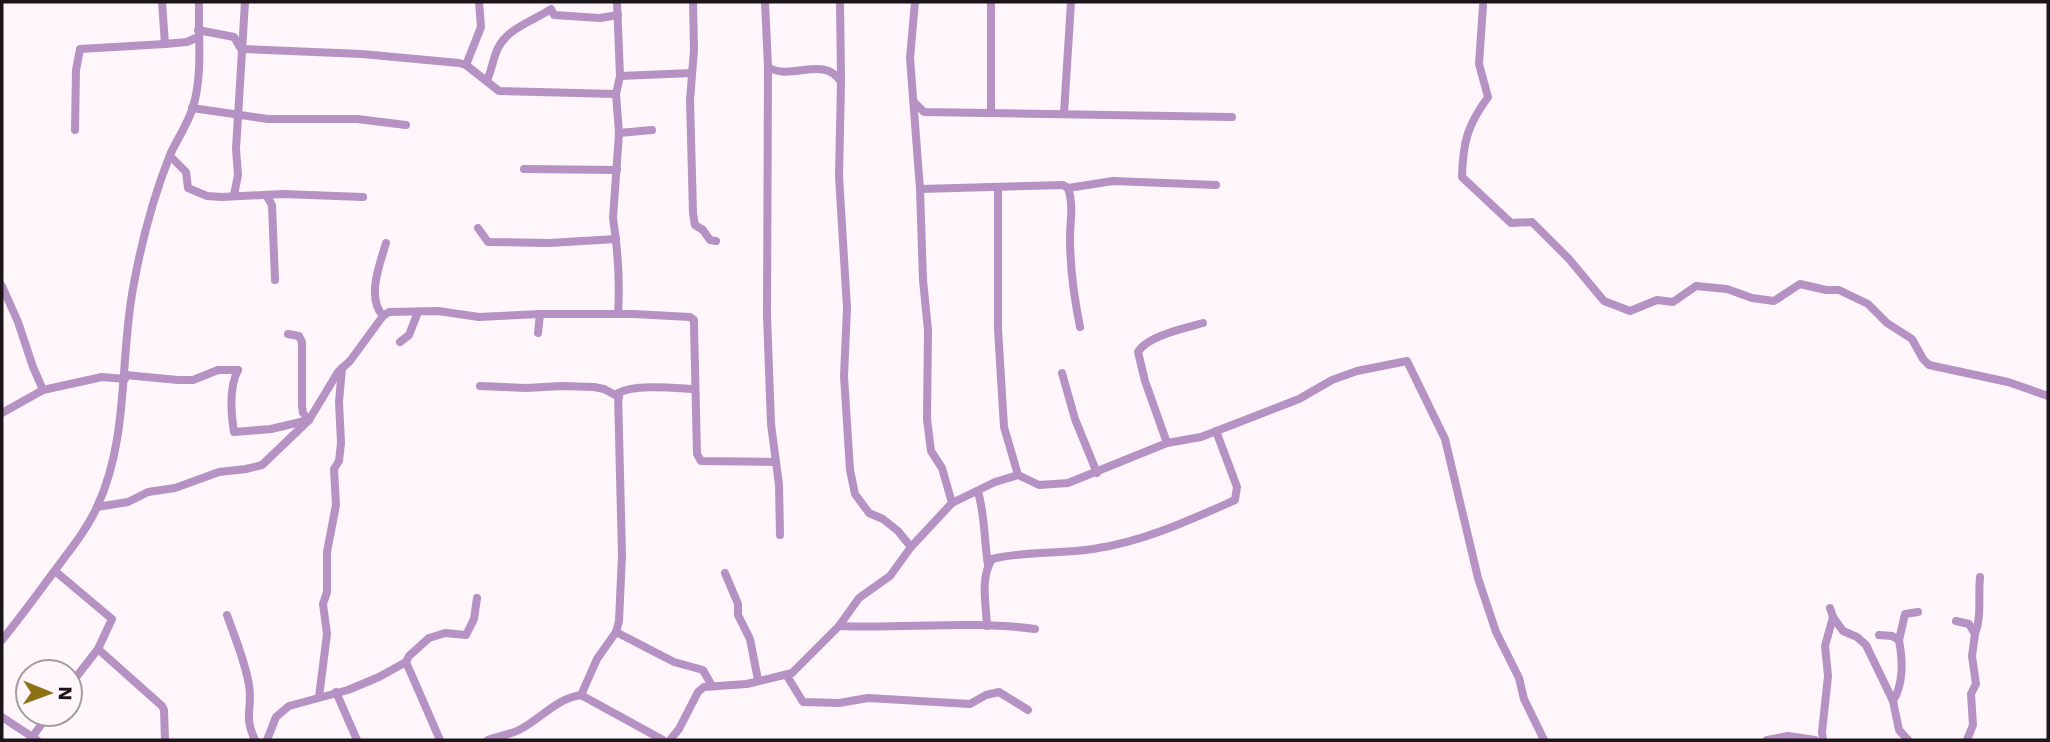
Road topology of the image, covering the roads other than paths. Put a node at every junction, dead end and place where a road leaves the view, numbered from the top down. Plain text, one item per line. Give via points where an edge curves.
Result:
1 (162, 2) edge
2 (199, 2) edge
3 (245, 2) edge
4 (479, 2) edge
5 (617, 2) edge
6 (693, 2) edge
7 (765, 2) edge
8 (839, 2) edge
9 (915, 2) edge
10 (991, 2) edge
11 (1071, 2) edge
12 (1483, 6) dead end
13 (618, 15) junction
14 (198, 34) junction
15 (165, 44) junction
16 (240, 49) junction
17 (466, 65) junction
18 (768, 67) junction
19 (692, 73) junction
20 (620, 76) junction
21 (487, 80) junction
22 (841, 82) junction
23 (616, 94) junction
24 (915, 103) junction
25 (192, 108) junction
26 (991, 112) junction
27 (1064, 113) junction
28 (239, 114) junction
29 (1232, 117) dead end
30 (407, 125) dead end
31 (75, 130) dead end
32 (652, 130) dead end
33 (619, 133) junction
34 (170, 156) junction
35 (524, 169) dead end
36 (617, 170) junction
37 (1216, 186) dead end
38 (998, 187) junction
39 (1068, 188) junction
40 (920, 189) junction
41 (234, 195) junction
42 (266, 195) junction
43 (363, 197) dead end
44 (478, 228) dead end
45 (617, 239) junction
46 (716, 241) dead end
47 (386, 243) dead end
48 (275, 280) dead end
49 (2, 286) edge
50 (418, 312) junction
51 (540, 314) junction
52 (618, 314) junction
53 (383, 316) junction
54 (1203, 323) dead end
55 (1080, 327) dead end
56 (538, 333) dead end
57 (288, 334) dead end
58 (400, 342) dead end
59 (342, 367) junction
60 (1062, 373) dead end
61 (125, 377) junction
62 (480, 386) dead end
63 (694, 389) junction
64 (43, 390) junction
65 (2048, 396) edge
66 (619, 397) junction
67 (2, 413) edge
68 (309, 420) junction
69 (1216, 431) junction
70 (1167, 443) junction
71 (776, 462) junction
72 (1097, 472) junction
73 (1018, 475) junction
74 (978, 492) junction
75 (952, 503) junction
76 (97, 507) junction
77 (780, 535) dead end
78 (911, 547) junction
79 (988, 565) junction
80 (55, 571) junction
81 (724, 573) dead end
82 (1980, 577) dead end
83 (477, 598) dead end
84 (1918, 612) dead end
85 (227, 615) dead end
86 (1956, 621) dead end
87 (839, 626) junction
88 (987, 626) junction
89 (1035, 629) dead end
90 (616, 632) junction
91 (1975, 634) junction
92 (1879, 635) dead end
93 (2, 640) edge
94 (1899, 640) junction
95 (98, 649) junction
96 (406, 662) junction
97 (84, 667) edge
98 (787, 676) junction
99 (758, 680) junction
100 (712, 686) junction
101 (336, 692) junction
102 (581, 695) junction
103 (319, 697) junction
104 (1893, 701) junction
105 (1028, 710) dead end
106 (2, 717) edge
107 (650, 737) edge
108 (504, 738) edge
109 (33, 739) edge
110 (165, 740) edge
111 (256, 740) edge
112 (267, 740) edge
113 (357, 740) edge
114 (440, 740) edge
115 (488, 740) edge
116 (663, 740) edge
117 (670, 740) edge
118 (1544, 740) edge
119 (1766, 740) edge
120 (1815, 740) edge
121 (1823, 740) edge
122 (1908, 740) edge
123 (1967, 740) edge

1 - 15 street
2 - 14 street
3 - 16 street
4 - 17 street via 481,27
5 - 13 street
6 - 19 street
7 - 18 street
8 - 22 street
9 - 24 street via 911,58
10 - 26 street
11 - 27 street
12 - 65 street via 1479,64 1488,97 1463,146 1462,177 1511,223 1532,222 1604,301 1630,312 1657,300 1674,302 1696,286 1773,301 1800,284 1839,290 1868,304 1912,339 1929,365 1999,379
13 - 20 street
13 - 21 street via 554,15 551,9 519,25 502,43
14 - 15 street via 187,42
14 - 16 street via 234,37
14 - 25 street via 199,76
15 - 31 street via 80,49
16 - 17 street via 362,54
16 - 28 street
17 - 21 street
18 - 22 street via 783,72 820,68
18 - 71 street via 767,316
19 - 20 street
19 - 46 street via 694,222
20 - 23 street
21 - 23 street via 495,90 504,92
22 - 78 street via 839,176 849,470 855,494 869,513 898,531
23 - 33 street
24 - 26 street via 923,112
24 - 40 street
25 - 28 street
25 - 34 street
26 - 27 street
27 - 29 street
28 - 30 street via 268,120 357,118
28 - 41 street
32 - 33 street
33 - 36 street
34 - 41 street via 187,172 188,188 207,195
34 - 61 street via 134,282 126,329
35 - 36 street
36 - 45 street via 613,218
37 - 39 street via 1113,181
38 - 39 street
38 - 40 street
38 - 73 street via 998,329 1004,426
39 - 55 street via 1072,284
40 - 75 street via 928,330 927,419 932,451
41 - 42 street
42 - 43 street
42 - 48 street via 272,205
44 - 45 street via 488,242
45 - 52 street
47 - 53 street via 375,290
49 - 64 street
50 - 51 street via 479,317
50 - 53 street
50 - 58 street via 409,335
51 - 52 street
51 - 56 street
52 - 63 street via 694,320
53 - 59 street
54 - 70 street via 1154,339 1138,352
57 - 68 street via 299,336 302,342 302,407
59 - 68 street
59 - 103 street via 341,443 334,469 336,505 327,552 323,604 327,634
60 - 72 street
61 - 64 street via 102,377
61 - 68 street via 193,380 218,370 238,370 233,378 234,432
61 - 76 street via 112,465
62 - 66 street via 594,387
63 - 66 street via 627,390 618,393
63 - 71 street via 696,454 701,461
64 - 67 street
66 - 90 street via 622,555
68 - 76 street via 262,465 219,472 128,502
69 - 70 street
69 - 79 street via 1237,486 1235,500 1135,541 1068,552 1009,555 992,559
69 - 118 street via 1299,399 1332,380 1407,361 1445,439 1478,578 1496,632
70 - 72 street
71 - 77 street
72 - 73 street via 1057,485 1039,485
73 - 74 street
74 - 75 street
74 - 79 street
75 - 78 street
76 - 80 street
78 - 87 street via 890,576 859,598
79 - 88 street
80 - 93 street
80 - 95 street via 112,619
81 - 99 street via 750,639
82 - 91 street via 1980,622
83 - 96 street via 466,635 429,638
84 - 94 street via 1905,614
85 - 111 street via 247,676 248,720
86 - 91 street via 1969,624
87 - 88 street
87 - 98 street
88 - 89 street
90 - 100 street via 674,662 703,670
90 - 102 street
91 - 123 street via 1973,719
92 - 94 street
94 - 104 street via 1901,674
95 - 97 street
95 - 110 street via 162,706
96 - 101 street
96 - 114 street
98 - 99 street
98 - 105 street via 803,702 868,698 970,704 999,692
99 - 100 street
100 - 117 street via 698,692
101 - 103 street
101 - 113 street
102 - 107 street
102 - 108 street via 568,697
103 - 112 street via 280,712
104 - 121 street via 1866,645 1843,631 1831,613 1825,646 1828,676
104 - 122 street via 1899,730
106 - 109 street
107 - 116 street
108 - 115 street
119 - 120 street via 1788,736

